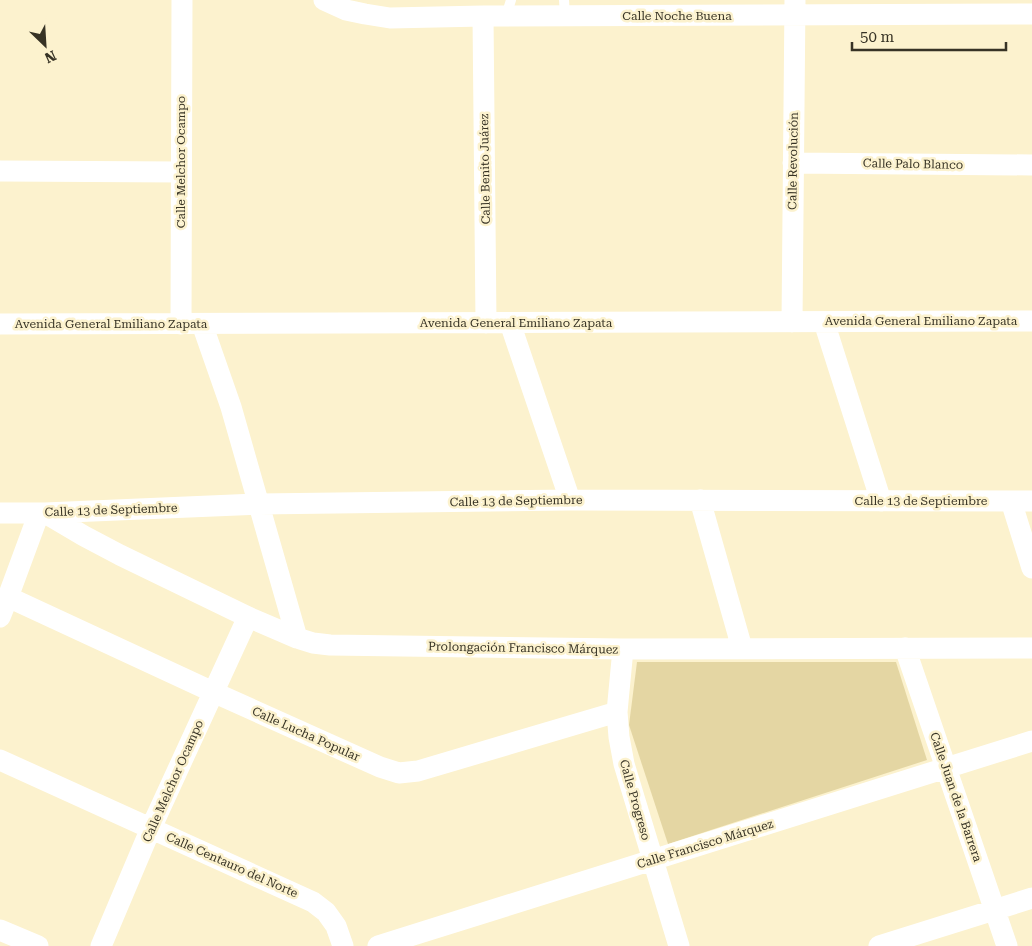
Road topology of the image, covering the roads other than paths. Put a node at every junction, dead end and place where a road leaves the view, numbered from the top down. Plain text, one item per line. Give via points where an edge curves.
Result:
1 (182, 0) edge
2 (324, 0) edge
3 (509, 8) edge
4 (565, 8) edge
5 (795, 8) edge
6 (1032, 14) edge
7 (483, 16) junction
8 (793, 163) junction
9 (1032, 165) edge
10 (0, 171) edge
11 (181, 172) junction
12 (1032, 321) edge
13 (792, 322) junction
14 (824, 322) junction
15 (486, 323) junction
16 (510, 323) junction
17 (0, 324) edge
18 (192, 324) junction
19 (570, 500) junction
20 (700, 500) junction
21 (880, 501) junction
22 (1011, 501) junction
23 (1032, 501) edge
24 (260, 504) junction
25 (42, 513) junction
26 (0, 514) edge
27 (1032, 568) edge
28 (4, 607) edge
29 (248, 617) junction
30 (297, 638) junction
31 (742, 648) junction
32 (904, 648) junction
33 (1032, 648) edge
34 (623, 649) junction
35 (213, 692) junction
36 (617, 712) junction
37 (1032, 741) edge
38 (0, 760) edge
39 (946, 768) junction
40 (151, 828) junction
41 (652, 860) junction
42 (1032, 898) edge
43 (994, 910) junction
44 (0, 930) edge
45 (38, 946) edge
46 (101, 946) edge
47 (343, 946) edge
48 (378, 946) edge
49 (679, 946) edge
50 (879, 946) edge
51 (1007, 946) edge

1 - 11 street, Calle Melchor Ocampo
2 - 7 street, Calle Noche Buena via 346,10 390,18
3 - 4 street, Calle Noche Buena
3 - 7 street, Calle Noche Buena
4 - 5 street, Calle Noche Buena
5 - 6 street, Calle Noche Buena
5 - 8 street, Calle Revolución
7 - 15 street, Calle Benito Juárez
8 - 9 street, Calle Palo Blanco
8 - 13 street, Calle Revolución
10 - 11 street
11 - 18 street, Calle Melchor Ocampo
12 - 14 street, Avenida General Emiliano Zapata
13 - 14 street, Avenida General Emiliano Zapata
13 - 16 street, Avenida General Emiliano Zapata
14 - 21 street
15 - 16 street, Avenida General Emiliano Zapata
15 - 18 street, Avenida General Emiliano Zapata
16 - 19 street
17 - 18 street, Avenida General Emiliano Zapata
18 - 24 street, Calle Melchor Ocampo via 231,406
19 - 20 street, Calle 13 de Septiembre
19 - 24 street, Calle 13 de Septiembre
20 - 21 street, Calle 13 de Septiembre
20 - 31 street
21 - 22 street, Calle 13 de Septiembre
22 - 23 street, Calle 13 de Septiembre
22 - 27 street
24 - 25 street, Calle 13 de Septiembre
24 - 30 street, Calle Melchor Ocampo
25 - 26 street, Calle 13 de Septiembre
25 - 28 street
25 - 29 street, Prolongación Francisco Márquez
28 - 35 street, Calle Lucha Popular
29 - 30 street, Prolongación Francisco Márquez
29 - 35 street, Calle Melchor Ocampo
30 - 34 street, Prolongación Francisco Márquez via 330,645
31 - 32 street, Prolongación Francisco Márquez
31 - 34 street, Prolongación Francisco Márquez
32 - 33 street, Prolongación Francisco Márquez
32 - 39 street, Calle Juan de la Barrera
34 - 36 street, Calle Progreso
35 - 36 street, Calle Lucha Popular via 399,773 418,771
35 - 40 street, Calle Melchor Ocampo
36 - 41 street, Calle Progreso via 624,764
37 - 39 street, Calle Francisco Márquez
38 - 40 street, Calle Centauro del Norte
39 - 41 street, Calle Francisco Márquez
39 - 43 street, Calle Juan de la Barrera
40 - 46 street, Calle Melchor Ocampo
40 - 47 street, Calle Centauro del Norte via 313,902 336,926
41 - 48 street, Calle Francisco Márquez
41 - 49 street, Calle Progreso
42 - 43 street
43 - 50 street
43 - 51 street, Calle Juan de la Barrera
44 - 45 street

